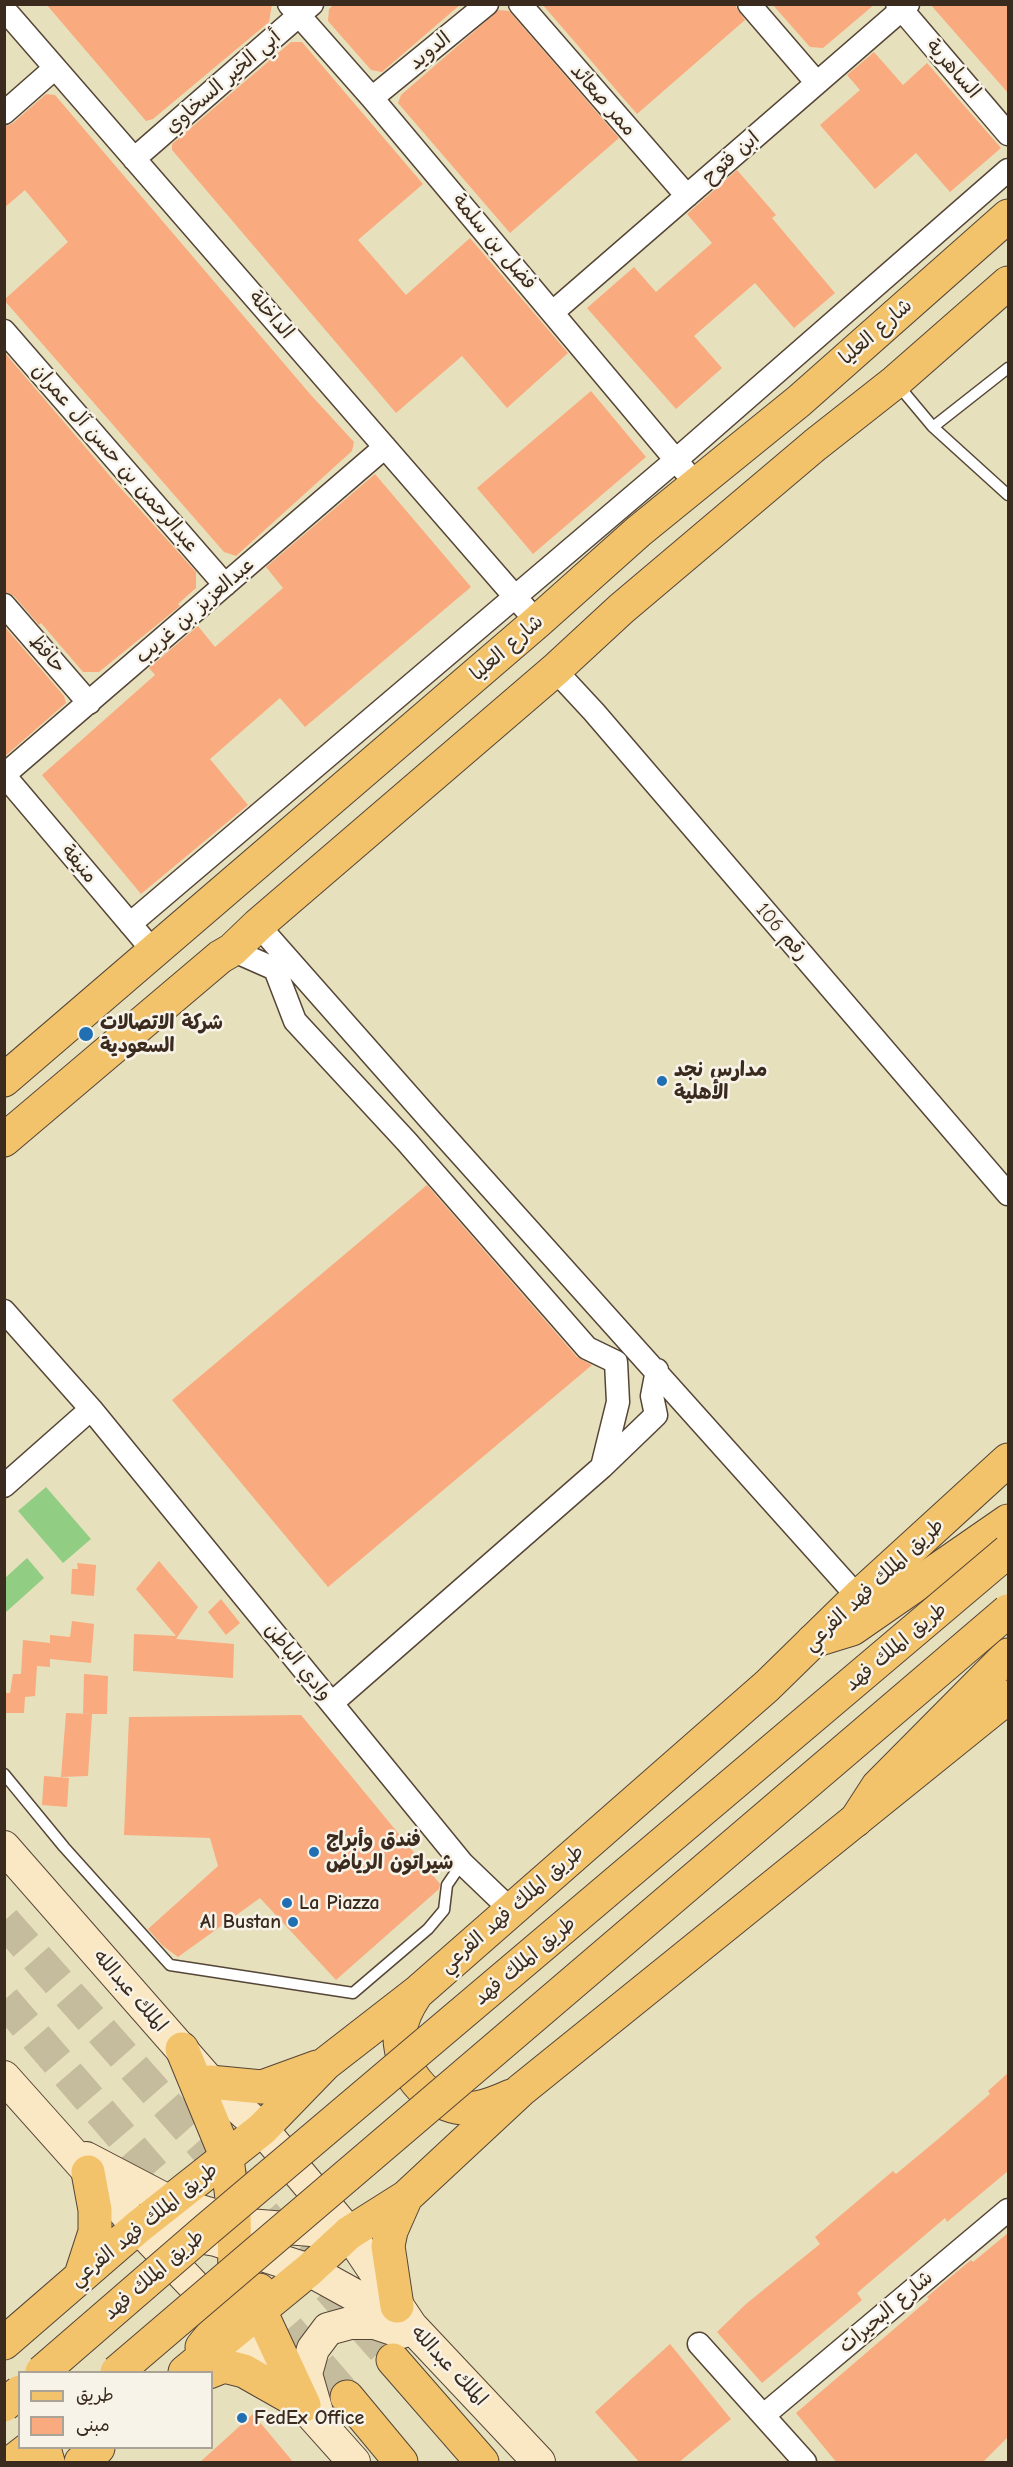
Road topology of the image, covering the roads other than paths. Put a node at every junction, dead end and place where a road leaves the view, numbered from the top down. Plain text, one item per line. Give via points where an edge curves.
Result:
1 (487, 4) edge
2 (520, 4) edge
3 (749, 4) edge
4 (902, 6) edge
5 (300, 8) edge
6 (4, 9) edge
7 (55, 68) junction
8 (817, 83) junction
9 (372, 98) junction
10 (4, 113) edge
11 (1008, 134) edge
12 (134, 159) junction
13 (1008, 170) edge
14 (687, 196) junction
15 (1008, 216) edge
16 (1008, 283) edge
17 (553, 312) junction
18 (4, 331) edge
19 (1008, 368) edge
20 (895, 382) junction
21 (799, 401) junction
22 (933, 427) junction
23 (815, 445) junction
24 (385, 447) junction
25 (686, 472) junction
26 (1008, 495) edge
27 (225, 585) junction
28 (515, 597) junction
29 (4, 605) edge
30 (537, 622) junction
31 (555, 670) junction
32 (89, 703) junction
33 (4, 775) edge
34 (253, 866) junction
35 (130, 924) junction
36 (258, 925) junction
37 (232, 950) junction
38 (154, 952) junction
39 (4, 1080) edge
40 (4, 1140) edge
41 (1008, 1194) edge
42 (4, 1311) edge
43 (657, 1370) junction
44 (91, 1409) junction
45 (1008, 1460) edge
46 (602, 1467) junction
47 (4, 1486) edge
48 (1008, 1521) edge
49 (1008, 1551) edge
50 (858, 1597) junction
51 (1008, 1611) edge
52 (813, 1641) junction
53 (1008, 1655) edge
54 (1008, 1697) edge
55 (332, 1703) junction
56 (4, 1774) edge
57 (856, 1820) junction
58 (4, 1847) edge
59 (462, 1863) junction
60 (511, 1910) junction
61 (419, 1991) junction
62 (182, 2049) junction
63 (325, 2064) junction
64 (4, 2077) edge
65 (210, 2082) junction
66 (521, 2091) junction
67 (262, 2129) junction
68 (227, 2158) junction
69 (81, 2162) junction
70 (406, 2197) junction
71 (170, 2202) junction
72 (1008, 2210) edge
73 (138, 2227) junction
74 (349, 2233) junction
75 (243, 2236) junction
76 (309, 2270) junction
77 (81, 2276) junction
78 (262, 2309) junction
79 (229, 2324) junction
80 (411, 2324) junction
81 (4, 2343) edge
82 (699, 2344) dead end
83 (393, 2360) tunnel mouth
84 (44, 2371) edge
85 (119, 2371) edge
86 (181, 2371) edge
87 (187, 2371) edge
88 (213, 2371) edge
89 (18, 2394) edge
90 (347, 2397) tunnel mouth
91 (4, 2398) edge
92 (4, 2405) edge
93 (18, 2408) edge
94 (764, 2415) junction
95 (313, 2416) junction
96 (29, 2449) edge
97 (97, 2449) edge
98 (12, 2463) edge
99 (81, 2463) edge
100 (354, 2463) edge
101 (401, 2463) edge
102 (482, 2463) edge
103 (539, 2463) edge
104 (805, 2463) edge

1 - 9 street, الدويد
2 - 14 street, ممر صعائد
3 - 8 street
4 - 8 street, ابن فتوح
4 - 11 street, الساهرية
5 - 9 street, فضل بن سلمة
5 - 12 street, أبي الخير السخاوي
6 - 7 street, الداخلة
7 - 10 street
7 - 12 street, الداخلة
8 - 14 street, ابن فتوح
9 - 17 street, فضل بن سلمة
12 - 24 street, الداخلة
13 - 25 street
14 - 17 street, ابن فتوح
15 - 21 main road, شارع العليا
16 - 20 main road
17 - 25 street, فضل بن سلمة
18 - 27 street, عبدالرحمن بن حسن آل عمران
19 - 22 lane
20 - 22 lane
20 - 23 main road
21 - 23 main road via 824,389 832,395 835,405 831,420
21 - 25 main road, شارع العليا
22 - 26 lane
23 - 31 main road
24 - 27 street, عبدالعزيز بن غريب
24 - 28 street, الداخلة
25 - 28 street
25 - 30 main road, شارع العليا
27 - 32 street, عبدالعزيز بن غريب
28 - 30 street, الداخلة
28 - 35 street
29 - 32 street, حافظ
30 - 34 main road, شارع العليا
31 - 36 main road
31 - 41 street, رقم 106
32 - 33 street, عبدالعزيز بن غريب
33 - 35 street, منيفة
34 - 36 main road via 248,906
34 - 38 main road, شارع العليا
35 - 38 street, منيفة
36 - 37 main road
36 - 43 street
37 - 40 main road
37 - 46 street via 275,969 295,1021 587,1348 616,1362 618,1402
38 - 39 main road, شارع العليا
42 - 44 street, وادي الباطن
43 - 46 street via 652,1396 656,1415
43 - 50 street
44 - 47 street
44 - 55 street, وادي الباطن
45 - 50 main road, طريق الملك فهد الفرعي
46 - 55 street
48 - 52 main road via 852,1629
49 - 84 main road, طريق الملك فهد, bridge
50 - 52 main road, طريق الملك فهد الفرعي
51 - 85 main road, bridge
52 - 60 main road, طريق الملك فهد الفرعي via 767,1686
53 - 57 main road via 878,1786
54 - 57 main road
55 - 59 street, وادي الباطن
56 - 59 lane via 170,1965 353,1993 428,1929 444,1910 447,1885
57 - 66 main road
58 - 62 main road, الملك عبدالله
59 - 60 street, وادي الباطن
60 - 61 main road, طريق الملك فهد الفرعي
61 - 63 main road, طريق الملك فهد الفرعي
61 - 66 main road via 405,2012 400,2031 401,2052 420,2087 436,2099 475,2108
62 - 65 main road, الملك عبدالله
62 - 68 main road
63 - 65 main road via 262,2087
63 - 67 main road, طريق الملك فهد الفرعي
64 - 69 main road
65 - 67 main road, الملك عبدالله
66 - 70 main road
67 - 68 main road, طريق الملك فهد الفرعي
67 - 74 main road, الملك عبدالله
67 - 75 main road
68 - 71 main road, طريق الملك فهد الفرعي
68 - 75 main road
69 - 71 main road
69 - 73 main road
69 - 77 main road via 95,2210 94,2232
70 - 74 main road
70 - 80 main road via 388,2246
71 - 73 main road, طريق الملك فهد الفرعي
71 - 75 main road
72 - 94 street, شارع البحيرات
73 - 75 main road via 216,2240
73 - 77 main road, طريق الملك فهد الفرعي
73 - 79 main road
74 - 75 main road
74 - 76 main road
74 - 80 main road, الملك عبدالله
75 - 76 main road
75 - 78 main road
75 - 79 main road
76 - 78 main road
76 - 80 main road
77 - 81 main road, طريق الملك فهد الفرعي
78 - 79 main road
78 - 95 main road
79 - 86 main road via 220,2325
79 - 87 main road
79 - 95 main road
80 - 95 main road via 350,2323 328,2329 313,2349 306,2374
80 - 103 main road, الملك عبدالله
82 - 94 street
83 - 102 main road
88 - 95 main road via 224,2366 244,2371
89 - 92 main road, bridge
90 - 101 main road
91 - 93 main road
94 - 104 street
95 - 100 main road
96 - 98 main road
97 - 99 main road

